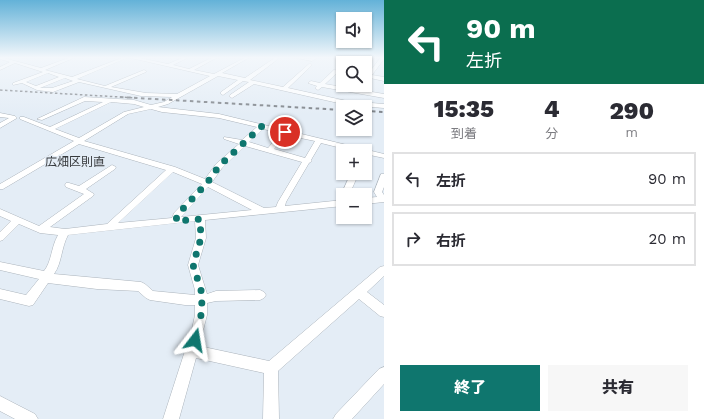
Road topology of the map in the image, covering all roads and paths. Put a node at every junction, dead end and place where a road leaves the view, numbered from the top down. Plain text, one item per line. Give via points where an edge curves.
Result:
1 (36, 77) edge
2 (63, 77) joint
3 (82, 77) edge
4 (131, 77) edge
5 (213, 77) edge
6 (225, 77) edge
7 (250, 77) edge
8 (297, 77) edge
9 (330, 77) edge
10 (372, 78) edge
11 (384, 79) edge
12 (74, 80) junction
13 (245, 80) junction
14 (23, 82) junction
15 (253, 82) junction
16 (311, 83) dead end
17 (15, 84) dead end
18 (37, 87) junction
19 (106, 87) junction
20 (319, 87) junction
21 (284, 89) junction
22 (336, 89) edge
23 (356, 92) joint
24 (223, 93) dead end
25 (178, 96) junction
26 (232, 96) dead end
27 (384, 96) edge
28 (110, 100) junction
29 (349, 100) edge
30 (336, 101) edge
31 (372, 105) edge
32 (384, 106) edge
33 (153, 107) junction
34 (0, 115) edge
35 (22, 118) dead end
36 (40, 119) dead end
37 (0, 126) edge
38 (262, 126) junction
39 (53, 127) dead end
40 (285, 132) junction
41 (226, 138) dead end
42 (77, 140) junction
43 (319, 140) junction
44 (245, 143) junction
45 (336, 145) edge
46 (270, 150) junction
47 (372, 154) edge
48 (384, 156) edge
49 (308, 161) junction
50 (112, 167) dead end
51 (172, 169) junction
52 (384, 176) edge
53 (207, 183) junction
54 (69, 185) dead end
55 (0, 187) edge
56 (80, 190) junction
57 (383, 199) edge
58 (372, 200) edge
59 (336, 204) edge
60 (280, 210) junction
61 (0, 212) edge
62 (264, 212) junction
63 (200, 219) junction
64 (17, 220) junction
65 (176, 221) junction
66 (110, 228) junction
67 (40, 230) junction
68 (65, 232) junction
69 (0, 238) edge
70 (0, 266) edge
71 (384, 270) edge
72 (46, 278) junction
73 (358, 292) junction
74 (0, 294) edge
75 (260, 295) dead end
76 (202, 300) junction
77 (384, 312) edge
78 (192, 351) junction
79 (271, 368) junction
80 (384, 374) edge
81 (0, 403) edge
82 (30, 419) edge
83 (171, 419) edge
84 (271, 419) edge
85 (341, 419) edge

1 - 14 street
2 - 12 street
2 - 18 street
3 - 12 street
4 - 19 street
5 - 25 street
6 - 13 street
7 - 13 street
8 - 21 street
9 - 20 street
10 - 11 street
12 - 18 street via 53,90
12 - 19 street
13 - 15 street
13 - 24 street
14 - 17 street
14 - 18 street
15 - 21 street
15 - 26 street
16 - 20 street
19 - 25 street via 137,94
20 - 22 street
21 - 30 street
23 - 27 street
23 - 29 street
25 - 33 street
28 - 33 street
28 - 36 street via 84,99
28 - 39 street
31 - 32 street
33 - 38 street via 220,116
33 - 42 street via 137,109
34 - 37 street via 14,118
35 - 42 street
38 - 40 street
38 - 44 street
40 - 43 street
40 - 46 street
41 - 44 street
42 - 51 street
42 - 55 street
43 - 45 street
43 - 49 street
44 - 46 street
44 - 53 street via 219,166
46 - 49 street
47 - 48 street
49 - 60 street via 282,202
50 - 56 street
51 - 53 street
51 - 66 street
52 - 57 street via 378,192
53 - 62 street
53 - 65 street via 177,215
54 - 56 street
56 - 67 street via 90,194
57 - 58 street
59 - 60 street
60 - 62 street
61 - 64 street
62 - 63 street
63 - 65 street
63 - 76 street via 201,238 193,265
64 - 67 street
64 - 69 street
65 - 66 street
66 - 68 street
67 - 68 street
68 - 72 street via 58,244 53,267
70 - 72 street via 40,274
71 - 73 street
72 - 74 street via 29,300
72 - 76 street via 141,287 150,295
73 - 77 street
73 - 79 street
75 - 76 street via 216,296
76 - 78 street
78 - 79 street
78 - 83 street
79 - 84 street
80 - 85 street
81 - 82 street

